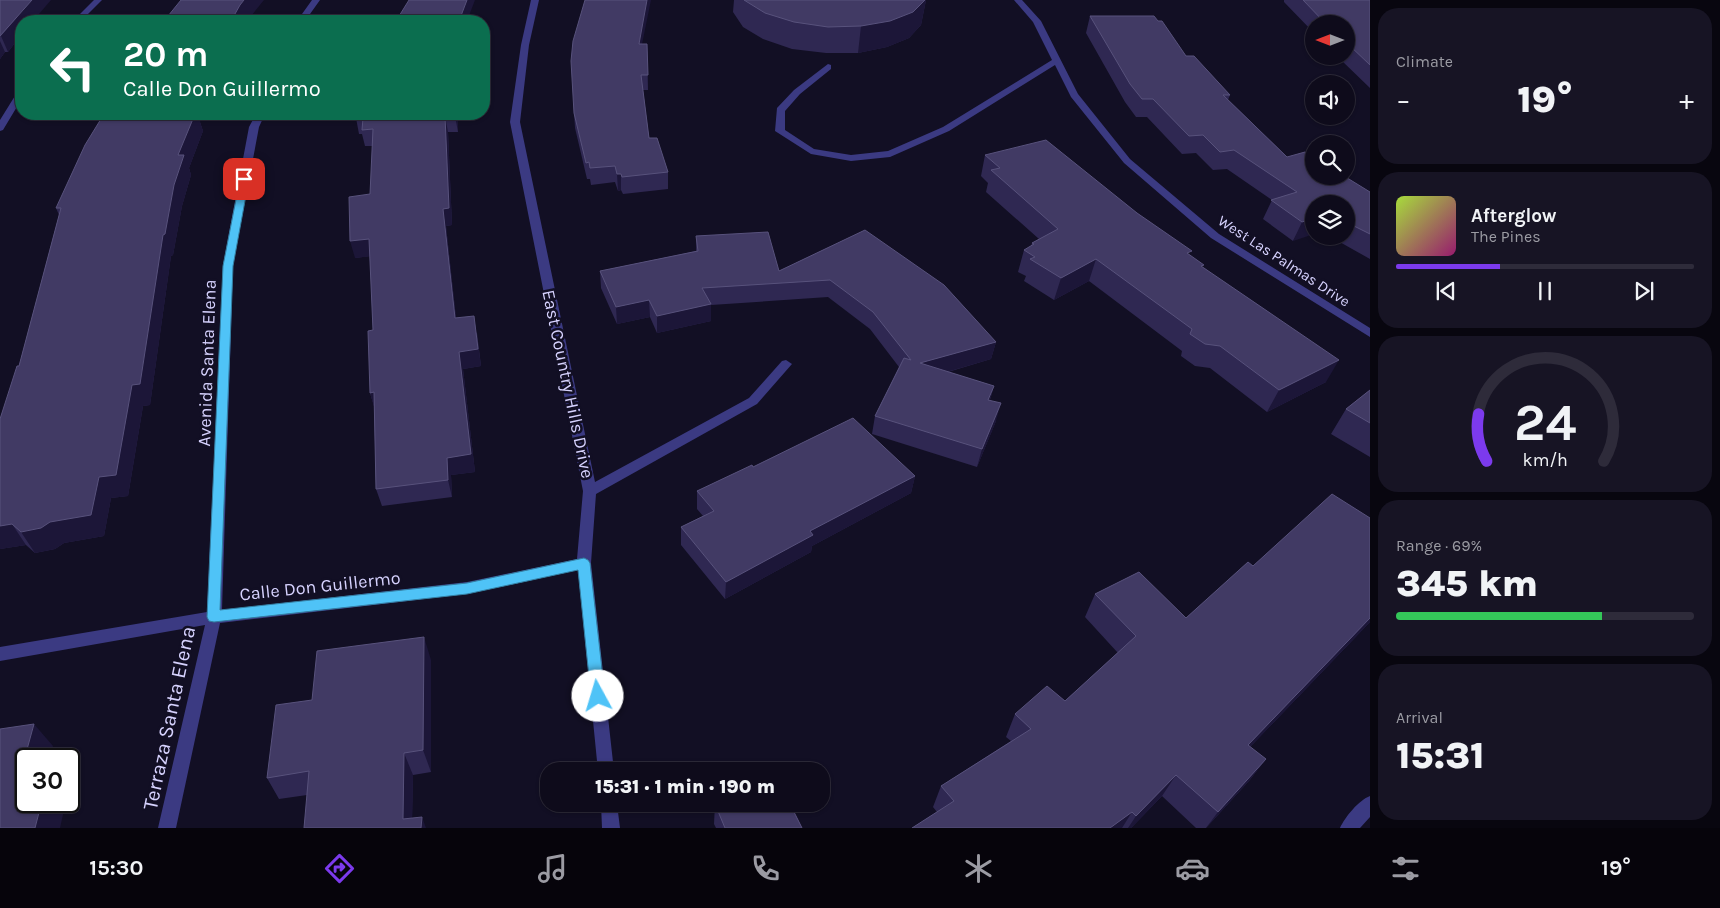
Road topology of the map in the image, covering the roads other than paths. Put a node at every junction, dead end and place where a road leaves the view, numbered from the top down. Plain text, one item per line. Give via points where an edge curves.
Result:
1 (98, 0) edge
2 (316, 0) edge
3 (535, 0) edge
4 (1018, 0) edge
5 (83, 15) edge
6 (305, 15) edge
7 (1056, 61) junction
8 (828, 68) dead end
9 (15, 103) edge
10 (257, 120) edge
11 (0, 128) edge
12 (1370, 333) edge
13 (786, 364) dead end
14 (590, 491) junction
15 (584, 563) junction
16 (214, 617) junction
17 (0, 654) edge
18 (605, 762) edge
19 (1370, 804) edge
20 (610, 812) edge
21 (167, 828) edge
22 (611, 828) edge
23 (1349, 828) edge

1 - 5 street
2 - 6 street
3 - 14 street, East Country Hills Drive via 525,45 515,122
4 - 7 street, West Las Palmas Drive via 1037,21
7 - 8 street via 946,129 890,154 851,158 811,151 780,131 780,110
7 - 12 street, West Las Palmas Drive via 1074,95 1127,161 1215,236
9 - 11 street
10 - 16 street, Avenida Santa Elena via 228,266
13 - 14 street via 753,402
14 - 15 street, East Country Hills Drive
15 - 16 street, Calle Don Guillermo via 467,588
15 - 18 street, East Country Hills Drive
16 - 17 street, Calle Don Guillermo
16 - 21 street, Terraza Santa Elena
19 - 23 street
20 - 22 street

